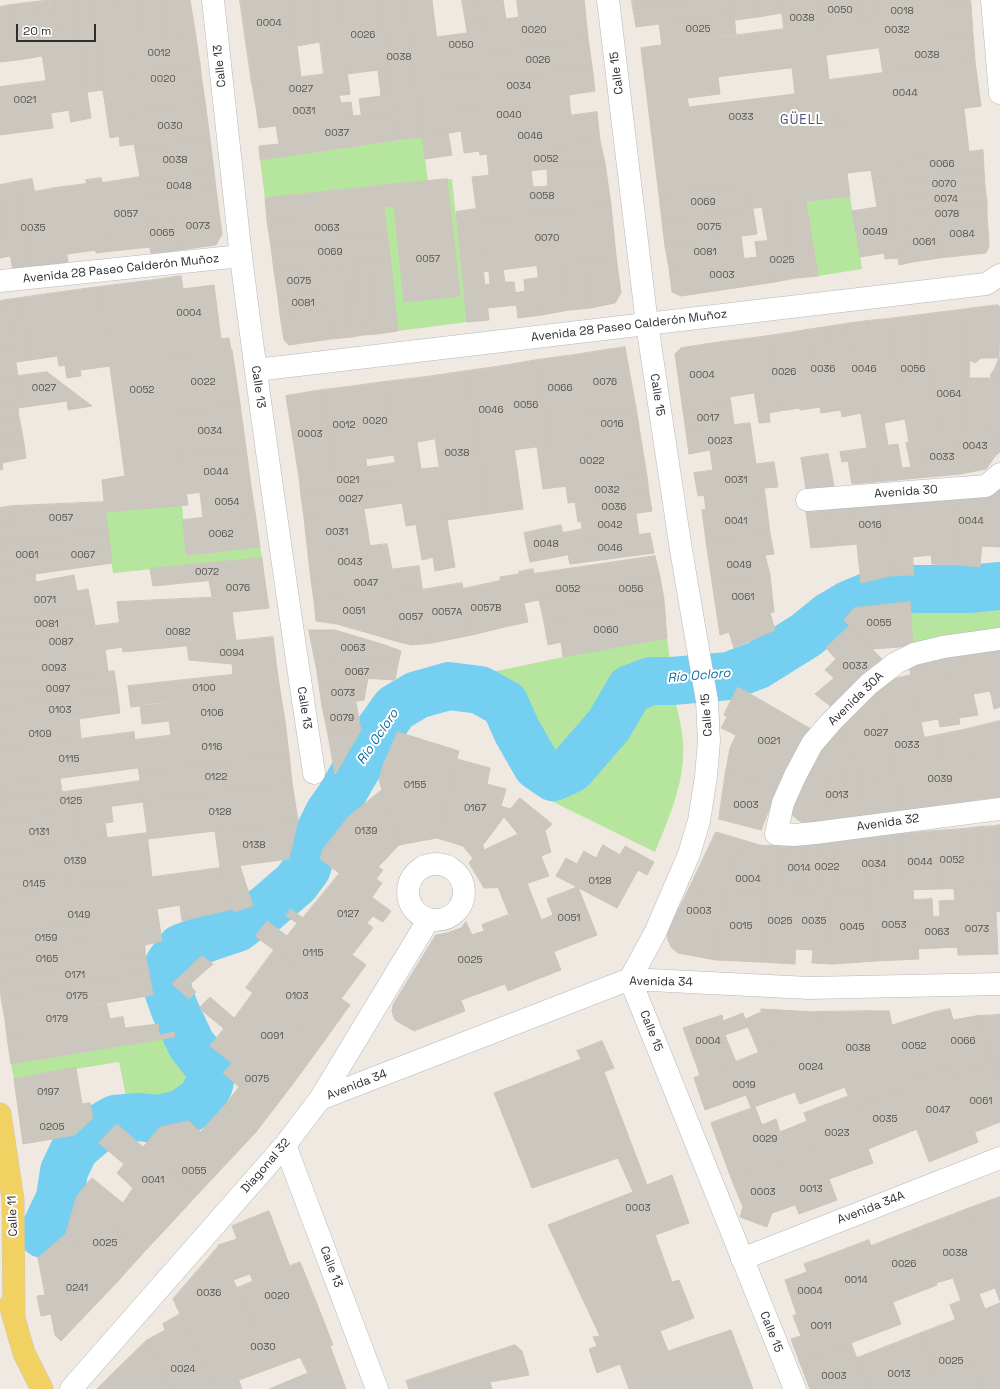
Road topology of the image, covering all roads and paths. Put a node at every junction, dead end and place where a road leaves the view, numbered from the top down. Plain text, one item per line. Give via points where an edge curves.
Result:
1 (213, 0) edge
2 (608, 0) edge
3 (992, 0) edge
4 (1000, 94) edge
5 (241, 256) junction
6 (1000, 275) edge
7 (0, 281) edge
8 (647, 324) junction
9 (256, 370) junction
10 (1000, 474) edge
11 (807, 500) dead end
12 (1000, 639) edge
13 (314, 773) dead end
14 (1000, 809) edge
15 (776, 834) joint
16 (429, 919) dead end
17 (630, 979) junction
18 (1000, 984) edge
19 (320, 1099) junction
20 (0, 1114) edge
21 (285, 1145) junction
22 (1000, 1158) edge
23 (742, 1259) junction
24 (0, 1271) edge
25 (14, 1319) junction
26 (42, 1389) edge
27 (71, 1389) edge
28 (377, 1389) edge
29 (795, 1389) edge

1 - 5 street, Calle 13
2 - 8 street, Calle 15
3 - 4 street
5 - 7 street, Avenida 28 Paseo Calderón Muñoz
5 - 9 street, Calle 13
6 - 8 street, Avenida 28 Paseo Calderón Muñoz via 986,284
8 - 9 street, Avenida 28 Paseo Calderón Muñoz
8 - 17 street, Calle 15 via 707,701 709,741 699,821 689,854 654,933
9 - 13 street, Calle 13
10 - 11 street, Avenida 30 via 986,486
12 - 15 street, Avenida 30A via 914,654 896,663 869,684 812,744 783,803
14 - 15 street, Avenida 32 via 815,833
16 - 19 street, Diagonal 32
17 - 18 street, Avenida 34 via 809,988
17 - 19 street, Avenida 34
17 - 23 street, Calle 15
19 - 21 street, Diagonal 32
20 - 25 main road, Calle 11 via 13,1200
21 - 27 street, Diagonal 32
21 - 28 street, Calle 13
22 - 23 street, Avenida 34A
23 - 29 street, Calle 15
24 - 25 main road, Calle 11
25 - 26 main road, Calle 11 via 24,1353

